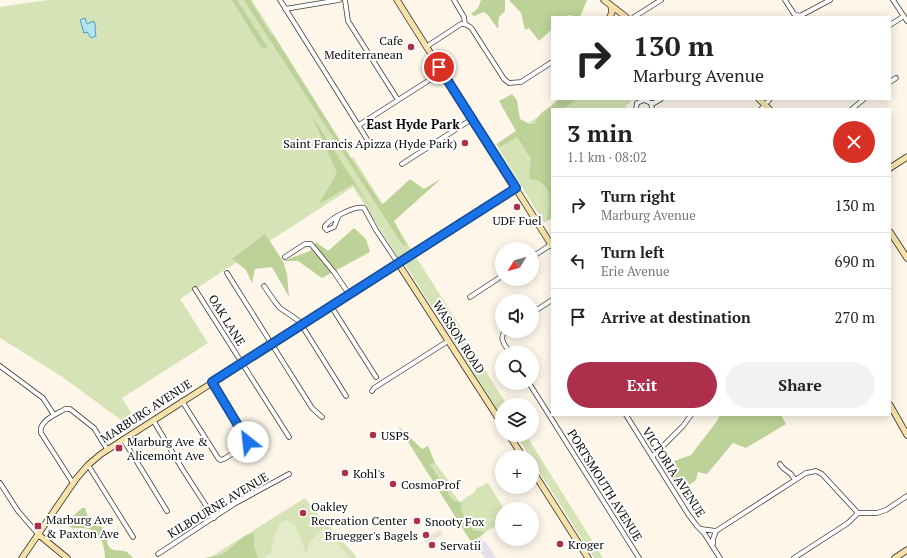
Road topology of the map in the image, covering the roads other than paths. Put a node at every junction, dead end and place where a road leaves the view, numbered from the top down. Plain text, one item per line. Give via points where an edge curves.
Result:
1 (280, 0) edge
2 (338, 0) edge
3 (345, 0) edge
4 (397, 0) edge
5 (454, 0) edge
6 (604, 0) edge
7 (661, 0) edge
8 (785, 0) edge
9 (830, 0) edge
10 (893, 0) edge
11 (611, 6) junction
12 (285, 9) junction
13 (610, 16) edge
14 (625, 16) edge
15 (636, 16) edge
16 (904, 16) junction
17 (907, 21) edge
18 (891, 24) edge
19 (467, 25) junction
20 (426, 47) junction
21 (551, 63) edge
22 (442, 72) junction
23 (896, 78) dead end
24 (891, 81) edge
25 (398, 100) junction
26 (641, 100) edge
27 (647, 100) edge
28 (659, 100) edge
29 (863, 100) edge
30 (651, 103) junction
31 (636, 108) edge
32 (652, 108) edge
33 (853, 108) edge
34 (472, 120) junction
35 (358, 125) junction
36 (370, 144) dead end
37 (907, 157) edge
38 (402, 164) dead end
39 (891, 167) edge
40 (516, 188) junction
41 (338, 217) dead end
42 (891, 234) edge
43 (551, 243) edge
44 (551, 246) edge
45 (539, 253) edge
46 (285, 257) dead end
47 (907, 258) edge
48 (400, 261) junction
49 (227, 273) dead end
50 (495, 281) edge
51 (264, 286) dead end
52 (195, 289) dead end
53 (349, 294) junction
54 (470, 297) dead end
55 (551, 301) edge
56 (331, 306) junction
57 (539, 308) edge
58 (301, 324) junction
59 (448, 341) junction
60 (271, 343) junction
61 (242, 363) junction
62 (0, 366) edge
63 (376, 377) dead end
64 (212, 382) junction
65 (533, 390) edge
66 (372, 391) dead end
67 (346, 396) dead end
68 (182, 401) junction
69 (891, 407) edge
70 (495, 413) edge
71 (54, 415) junction
72 (627, 416) edge
73 (690, 416) edge
74 (322, 417) dead end
75 (153, 420) junction
76 (907, 435) edge
77 (289, 437) dead end
78 (122, 440) junction
79 (108, 449) junction
80 (652, 457) junction
81 (780, 464) dead end
82 (88, 465) junction
83 (289, 474) dead end
84 (795, 480) junction
85 (539, 481) edge
86 (73, 483) junction
87 (1, 486) edge
88 (907, 496) edge
89 (167, 511) dead end
90 (858, 513) junction
91 (214, 518) junction
92 (701, 529) junction
93 (716, 531) junction
94 (38, 534) junction
95 (133, 537) dead end
96 (713, 546) junction
97 (907, 550) edge
98 (158, 554) dead end
99 (22, 558) edge
100 (68, 558) edge
101 (588, 558) edge
102 (639, 558) edge
103 (720, 558) edge
104 (794, 558) edge
105 (895, 558) edge

1 - 12 street
2 - 12 street
3 - 25 street via 348,21
4 - 20 street
5 - 19 street
6 - 11 street
7 - 15 street
8 - 9 street via 794,14 800,16
10 - 16 street
11 - 13 street
11 - 14 street
12 - 35 street
16 - 17 street
16 - 18 street
19 - 20 street via 461,24
19 - 21 street via 509,83 521,82
20 - 22 street
22 - 25 street
22 - 34 street
23 - 24 street
25 - 35 street
26 - 31 street
27 - 30 street
28 - 30 street
29 - 33 street
30 - 32 street
34 - 38 street
34 - 40 street
35 - 36 street
37 - 39 street
40 - 43 street
40 - 48 street, MARBURG AVENUE
41 - 48 street via 352,209 364,208 376,230
42 - 47 street
44 - 45 street
46 - 53 street via 305,244 311,244
48 - 53 street, MARBURG AVENUE
48 - 59 street, WASSON ROAD
49 - 60 street
50 - 54 street
51 - 58 street via 280,308
52 - 61 street, OAK LANE
53 - 56 street, MARBURG AVENUE
55 - 57 street
56 - 58 street, MARBURG AVENUE
56 - 63 street
58 - 60 street, MARBURG AVENUE
58 - 67 street
59 - 66 street
59 - 70 street, WASSON ROAD
60 - 61 street, MARBURG AVENUE
60 - 74 street via 312,408
61 - 64 street, MARBURG AVENUE
61 - 77 street, OAK LANE
62 - 71 street via 43,398
64 - 68 street, MARBURG AVENUE
64 - 68 street via 248,440 246,445 224,459 218,458
65 - 102 street, PORTSMOUTH AVENUE
68 - 75 street, MARBURG AVENUE
69 - 76 street
71 - 79 street via 67,409 72,410 94,428
71 - 86 street via 42,424 40,431
72 - 80 street, VICTORIA AVENUE
73 - 80 street
75 - 78 street, MARBURG AVENUE
75 - 91 street
78 - 79 street, MARBURG AVENUE
78 - 89 street
79 - 82 street, MARBURG AVENUE
80 - 92 street, VICTORIA AVENUE via 688,514
81 - 84 street
82 - 86 street, MARBURG AVENUE
82 - 95 street
83 - 91 street, KILBOURNE AVENUE via 244,498
84 - 90 street via 810,471 820,472
84 - 93 street
85 - 101 street
86 - 94 street, MARBURG AVENUE
87 - 94 street
88 - 90 street via 886,510 877,513
90 - 104 street via 848,523
91 - 98 street, KILBOURNE AVENUE
92 - 93 street
92 - 96 street, VICTORIA AVENUE
93 - 96 street via 712,539
94 - 99 street, MARBURG AVENUE
94 - 100 street
96 - 103 street, VICTORIA AVENUE
97 - 105 street

